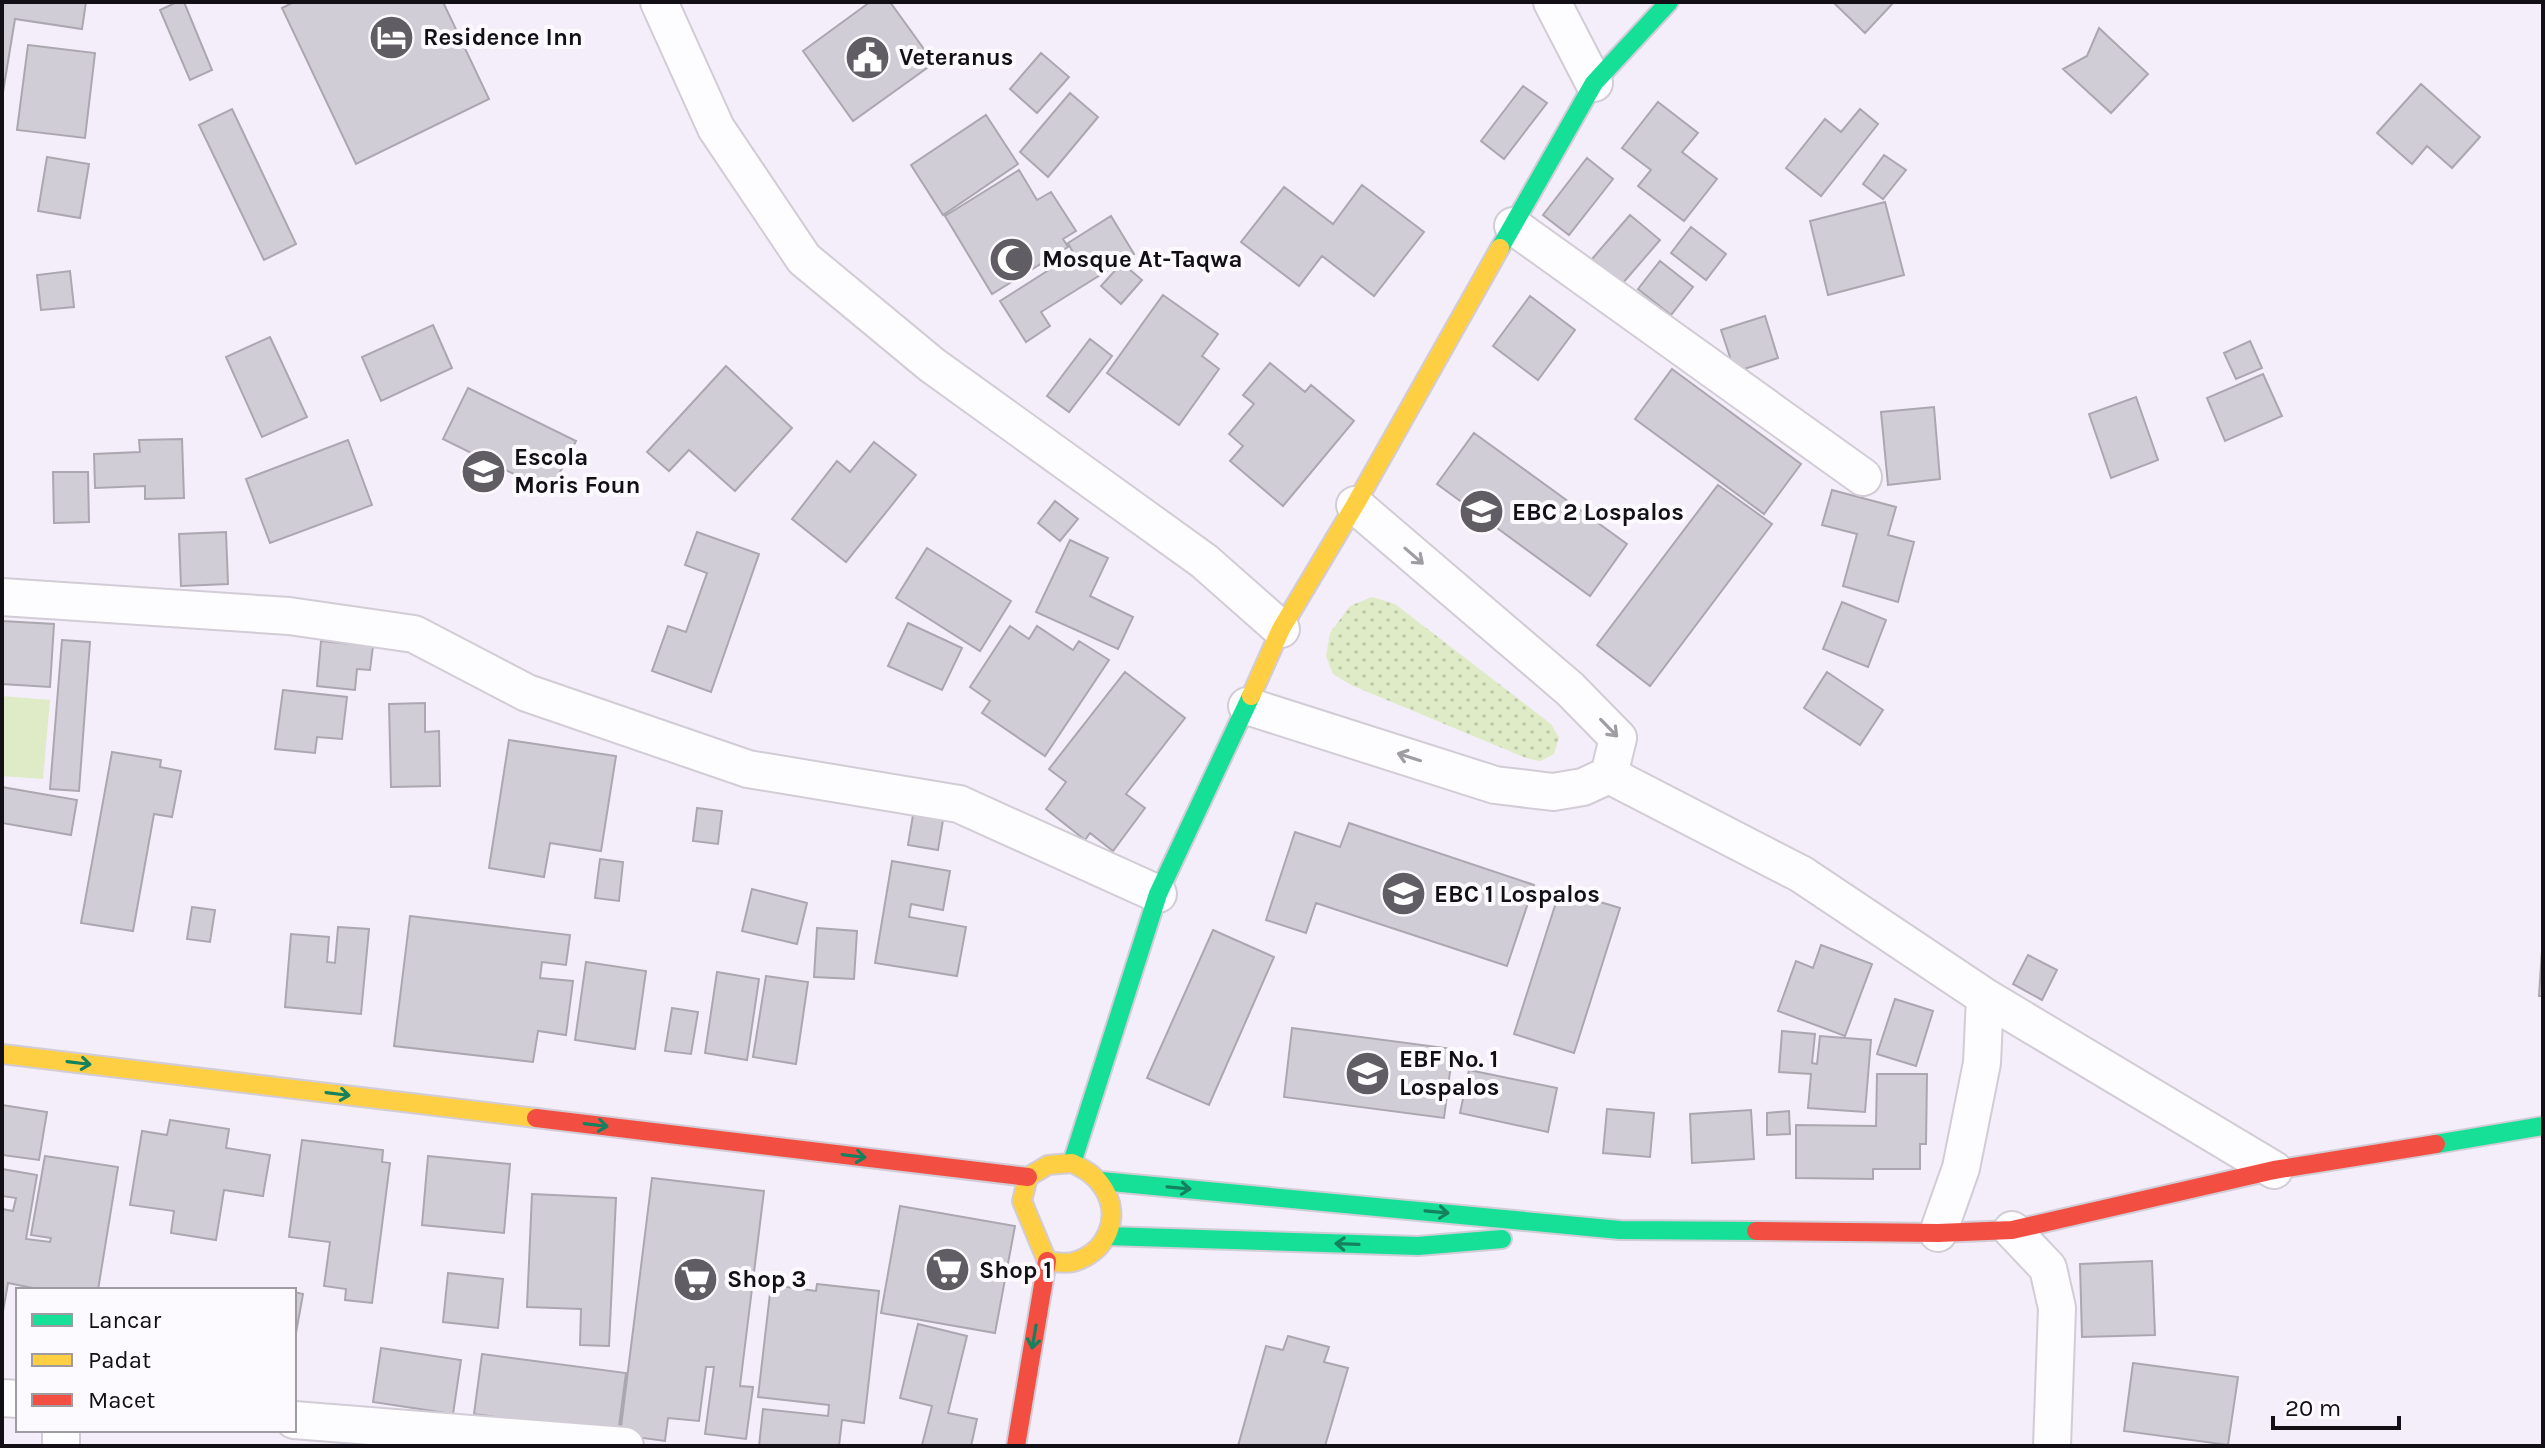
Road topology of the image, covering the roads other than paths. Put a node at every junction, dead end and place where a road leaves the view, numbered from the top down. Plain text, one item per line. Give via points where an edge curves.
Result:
1 (659, 2) edge
2 (1552, 2) edge
3 (1669, 2) edge
4 (1594, 83) junction
5 (1513, 226) junction
6 (1863, 477) dead end
7 (1355, 505) junction
8 (2, 597) edge
9 (1281, 629) junction
10 (1247, 706) junction
11 (1609, 775) junction
12 (1158, 894) junction
13 (1985, 997) junction
14 (2, 1054) edge
15 (2543, 1126) edge
16 (1072, 1163) junction
17 (2274, 1170) junction
18 (1028, 1177) junction
19 (1101, 1181) junction
20 (1620, 1230) junction
21 (2012, 1230) junction
22 (1938, 1233) junction
23 (1107, 1236) junction
24 (1047, 1261) junction
25 (296, 1420) edge
26 (625, 1446) edge
27 (1016, 1446) edge
28 (2052, 1446) edge

1 - 9 street via 716,128 804,259 932,365 1204,561
2 - 4 street
3 - 4 main road
4 - 5 main road
5 - 6 street
5 - 7 main road
7 - 9 main road
7 -> 11 street via 1570,689 1618,738
8 - 12 street via 289,616 414,634 527,693 748,769 959,804
9 - 10 main road
11 -> 10 street via 1553,792 1495,785
10 - 12 main road
11 - 13 street via 1801,874
12 - 16 main road
13 - 17 street
13 - 22 street via 1982,1063 1961,1168
14 -> 18 main road
15 - 17 main road
16 - 18 main road via 1048,1165
16 - 19 main road
17 - 21 main road
18 - 24 main road via 1015,1200
19 -> 20 main road
19 - 23 main road via 1111,1197 1113,1217
20 - 22 main road
20 -> 23 main road via 1418,1246
21 - 22 main road
21 - 28 street via 2048,1268 2057,1308
23 - 24 main road via 1092,1254 1070,1263
24 -> 27 main road
25 - 26 street

